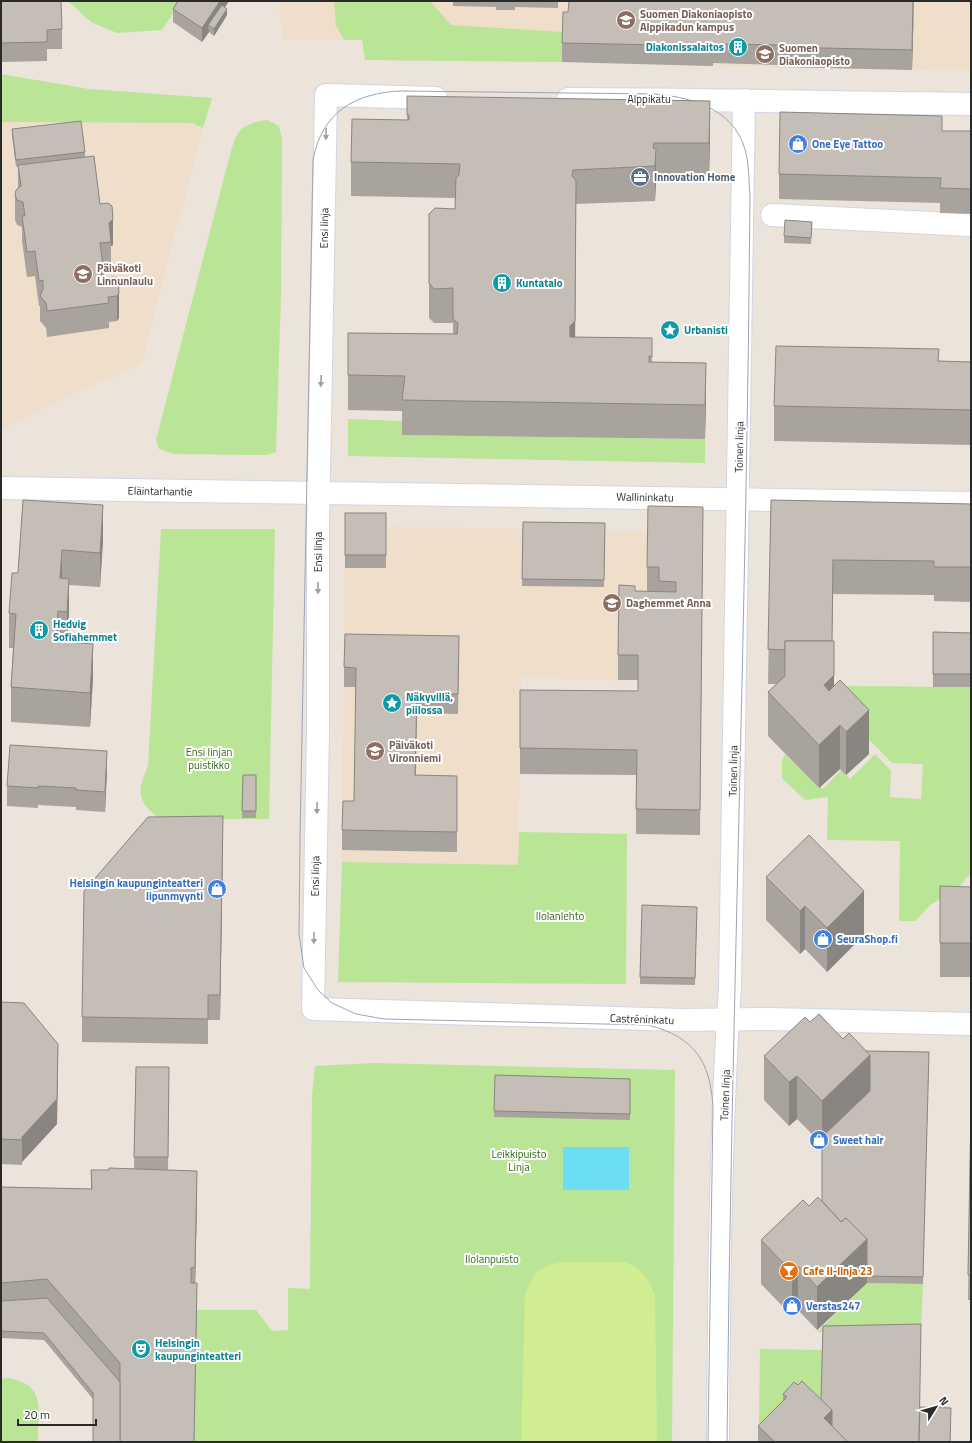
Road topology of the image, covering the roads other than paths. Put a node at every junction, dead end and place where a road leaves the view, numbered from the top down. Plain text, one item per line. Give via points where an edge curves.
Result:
1 (455, 98) edge
2 (547, 99) edge
3 (744, 100) junction
4 (971, 104) edge
5 (772, 215) dead end
6 (971, 225) edge
7 (1, 488) edge
8 (319, 493) junction
9 (738, 498) junction
10 (971, 503) edge
11 (313, 1009) joint
12 (728, 1019) junction
13 (971, 1024) edge
14 (718, 1442) edge

1 -> 8 street, Ensi linja via 326,95
2 - 3 street, Alppikatu
3 - 4 street, Alppikatu
3 - 9 street, Toinen linja
5 - 6 street
7 - 8 street, Eläintarhantie
8 - 9 street, Wallininkatu
8 -> 11 street, Ensi linja
9 - 10 street, Wallininkatu
9 - 12 street, Toinen linja
11 - 12 street, Castréninkatu via 682,1020
12 - 13 street, Castréninkatu
12 - 14 street, Toinen linja via 719,1286

